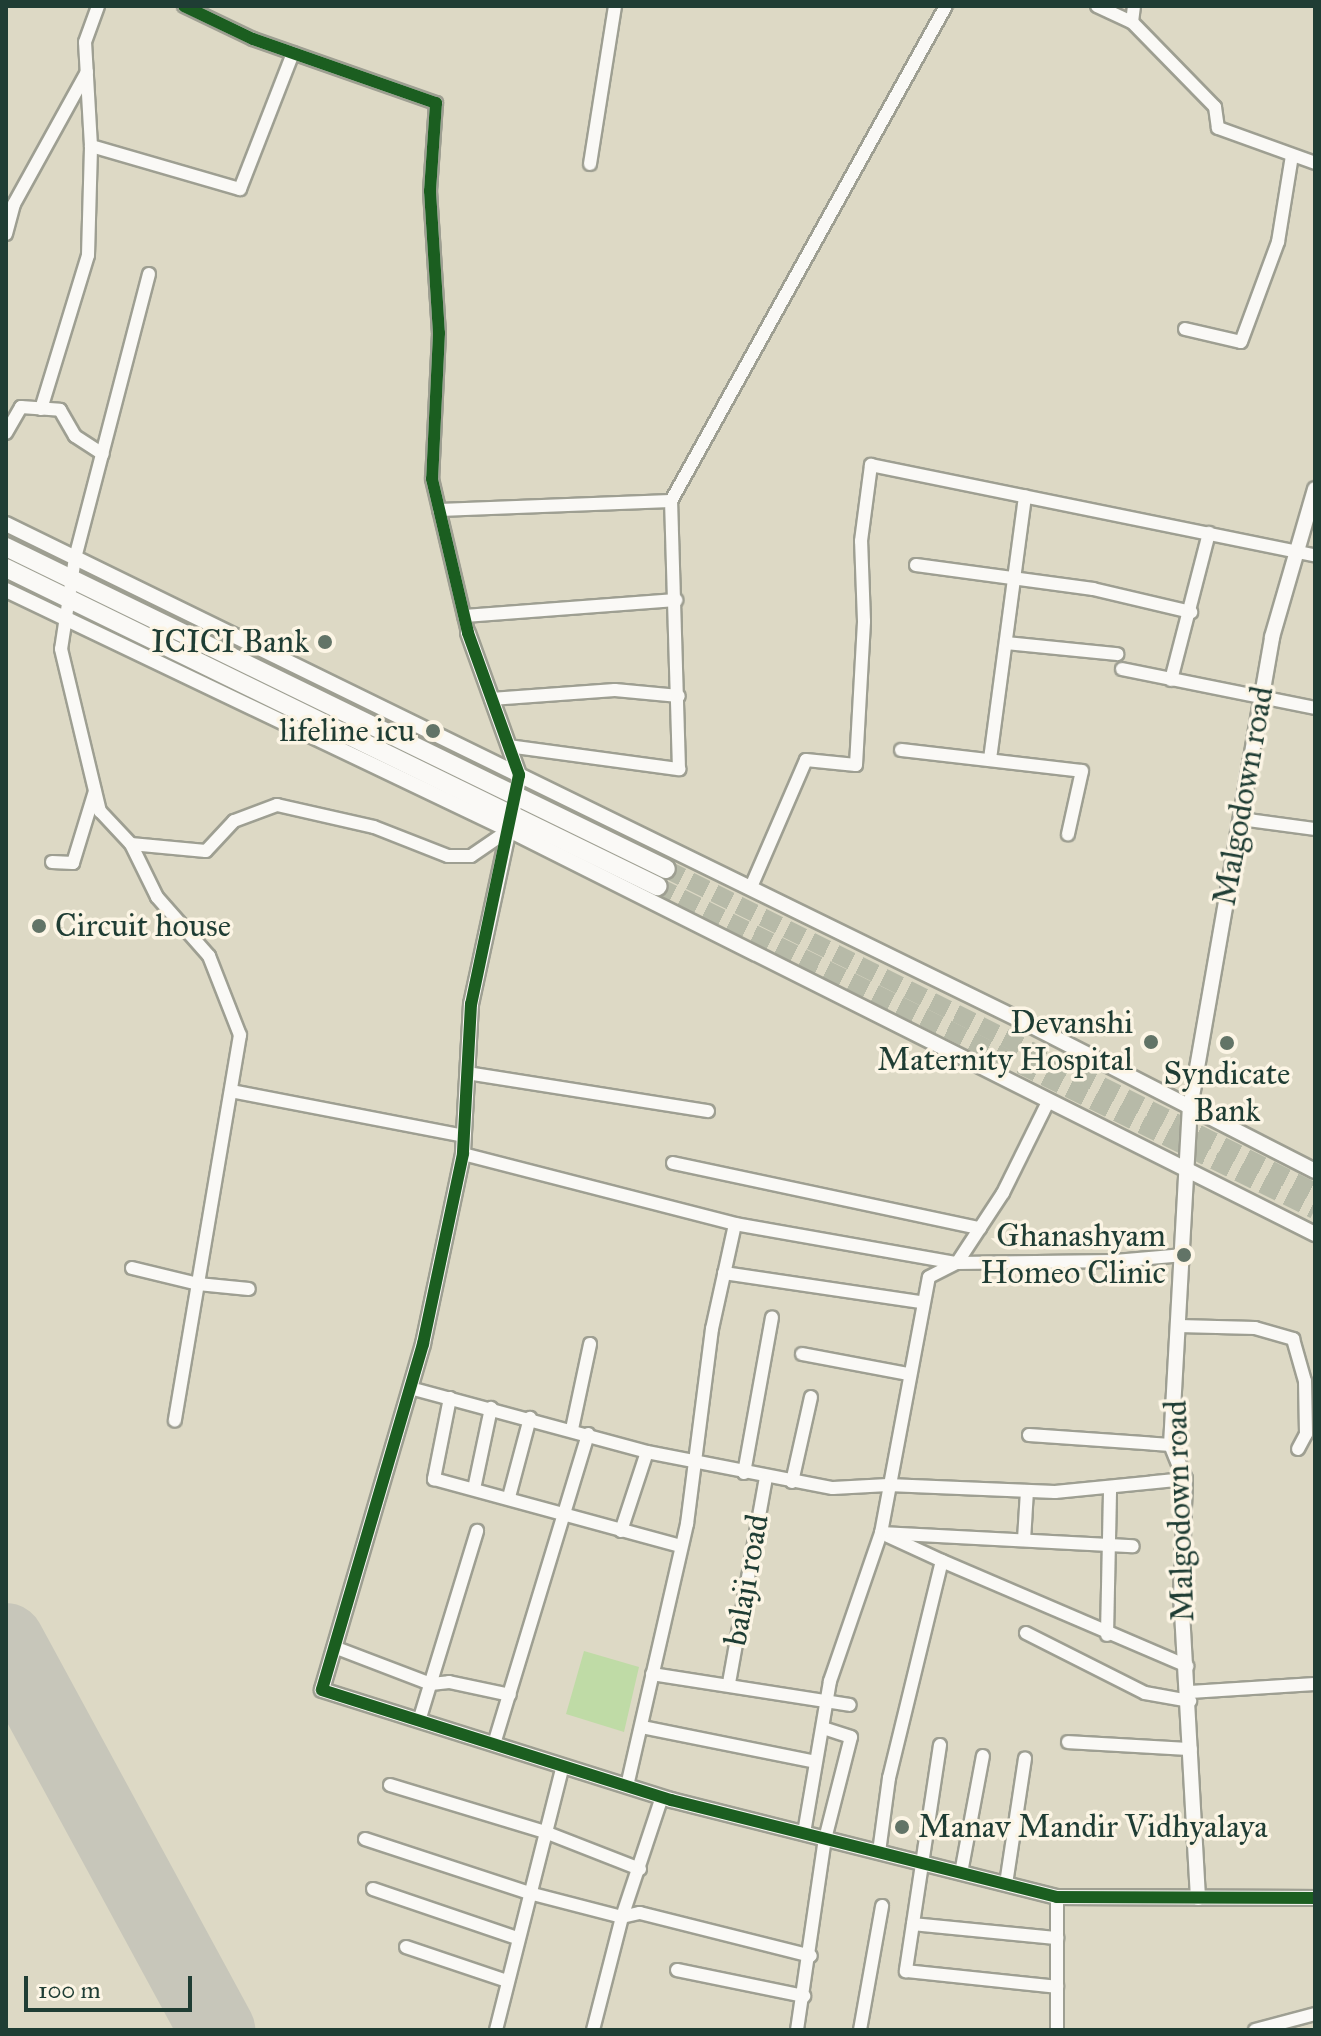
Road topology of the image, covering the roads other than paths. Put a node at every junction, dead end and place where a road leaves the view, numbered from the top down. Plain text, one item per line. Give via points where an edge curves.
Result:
1 (98, 6) edge
2 (184, 6) edge
3 (615, 6) edge
4 (946, 6) edge
5 (1097, 6) edge
6 (1134, 6) edge
7 (1132, 22) junction
8 (293, 53) junction
9 (87, 72) junction
10 (91, 146) junction
11 (1292, 156) junction
12 (1315, 163) edge
13 (590, 164) dead end
14 (6, 234) edge
15 (149, 274) dead end
16 (1185, 329) dead end
17 (41, 409) junction
18 (6, 433) edge
19 (103, 454) junction
20 (1315, 489) edge
21 (1025, 496) junction
22 (671, 501) junction
23 (439, 510) junction
24 (6, 524) edge
25 (1209, 533) junction
26 (6, 547) edge
27 (1297, 551) junction
28 (1315, 555) edge
29 (75, 558) junction
30 (916, 565) dead end
31 (6, 568) edge
32 (71, 579) junction
33 (1014, 581) junction
34 (6, 590) edge
35 (67, 599) junction
36 (676, 600) junction
37 (1191, 612) junction
38 (464, 616) junction
39 (62, 618) junction
40 (468, 633) joint
41 (1006, 643) junction
42 (1117, 654) dead end
43 (1122, 669) dead end
44 (1171, 680) junction
45 (679, 696) junction
46 (491, 699) junction
47 (1261, 700) junction
48 (1315, 708) edge
49 (508, 746) junction
50 (901, 750) dead end
51 (990, 759) junction
52 (519, 775) junction
53 (95, 791) junction
54 (512, 813) junction
55 (1241, 819) junction
56 (1315, 829) edge
57 (1068, 834) dead end
58 (131, 844) junction
59 (670, 848) junction
60 (52, 862) dead end
61 (643, 868) junction
62 (666, 869) tunnel mouth
63 (751, 887) junction
64 (654, 894) junction
65 (467, 1073) junction
66 (231, 1091) junction
67 (1047, 1104) junction
68 (1190, 1108) junction
69 (708, 1111) dead end
70 (464, 1136) junction
71 (463, 1154) junction
72 (673, 1163) dead end
73 (1315, 1171) edge
74 (1190, 1173) junction
75 (735, 1224) junction
76 (980, 1228) junction
77 (1315, 1234) edge
78 (1184, 1255) junction
79 (957, 1263) junction
80 (132, 1268) dead end
81 (724, 1273) junction
82 (198, 1284) junction
83 (249, 1289) dead end
84 (921, 1302) junction
85 (772, 1318) dead end
86 (1179, 1326) junction
87 (590, 1344) dead end
88 (802, 1354) dead end
89 (908, 1374) junction
90 (410, 1388) junction
91 (811, 1397) dead end
92 (450, 1398) junction
93 (491, 1408) junction
94 (530, 1418) junction
95 (175, 1421) dead end
96 (572, 1429) junction
97 (588, 1434) junction
98 (1029, 1435) dead end
99 (1171, 1445) junction
100 (1298, 1449) dead end
101 (647, 1452) junction
102 (695, 1462) junction
103 (744, 1473) junction
104 (766, 1477) junction
105 (1185, 1479) junction
106 (792, 1482) junction
107 (888, 1485) junction
108 (474, 1489) junction
109 (1110, 1490) junction
110 (1027, 1491) junction
111 (509, 1497) junction
112 (564, 1516) junction
113 (477, 1531) dead end
114 (621, 1531) junction
115 (881, 1533) junction
116 (1024, 1540) junction
117 (1109, 1545) junction
118 (681, 1546) junction
119 (1133, 1546) dead end
120 (942, 1561) junction
121 (1026, 1633) dead end
122 (1107, 1635) junction
123 (334, 1647) junction
124 (1187, 1666) junction
125 (652, 1674) junction
126 (729, 1683) junction
127 (431, 1684) junction
128 (1315, 1684) edge
129 (510, 1695) junction
130 (1190, 1696) junction
131 (827, 1702) junction
132 (850, 1705) dead end
133 (419, 1721) junction
134 (642, 1727) junction
135 (824, 1728) junction
136 (1068, 1742) dead end
137 (494, 1744) junction
138 (940, 1745) dead end
139 (1191, 1749) junction
140 (983, 1756) dead end
141 (1025, 1758) dead end
142 (816, 1762) junction
143 (563, 1766) junction
144 (390, 1785) dead end
145 (627, 1786) junction
146 (662, 1797) junction
147 (545, 1832) junction
148 (804, 1833) junction
149 (365, 1839) dead end
150 (825, 1839) junction
151 (879, 1852) junction
152 (923, 1863) junction
153 (640, 1869) junction
154 (961, 1873) junction
155 (1006, 1884) junction
156 (373, 1889) dead end
157 (529, 1893) junction
158 (1057, 1897) junction
159 (1198, 1898) junction
160 (1315, 1898) edge
161 (882, 1906) dead end
162 (622, 1917) junction
163 (913, 1924) junction
164 (517, 1938) junction
165 (1057, 1938) junction
166 (406, 1947) dead end
167 (811, 1956) junction
168 (677, 1970) dead end
169 (507, 1981) junction
170 (1057, 1987) junction
171 (804, 1996) junction
172 (1315, 2014) edge
173 (597, 2029) edge
174 (496, 2030) edge
175 (797, 2030) edge
176 (860, 2030) edge
177 (1057, 2030) edge
178 (1255, 2030) edge

1 - 9 street via 85,42
2 - 8 street
3 - 13 street
4 - 22 street
5 - 7 street
6 - 7 street
7 - 11 street via 1215,107 1218,128
8 - 10 street via 240,189
8 - 23 street via 436,103 430,191 439,333 432,479
9 - 10 street
9 - 14 street via 14,204
10 - 17 street via 88,255
11 - 12 street
11 - 16 street via 1278,242 1241,342
15 - 19 street
17 - 18 street via 21,407
17 - 19 street via 60,410 75,436
19 - 29 street
20 - 27 street, Malgodown road
21 - 25 street
21 - 33 street
21 - 63 street via 871,465 861,541 864,621 856,765 806,760
22 - 23 street
22 - 36 street
23 - 38 street
24 - 29 street
25 - 27 street
25 - 37 street
26 - 32 main road
27 - 28 street
27 - 47 street, Malgodown road via 1272,637
29 - 32 street
29 - 52 street
30 - 33 street
31 - 35 main road
32 - 35 street
32 - 54 main road
33 - 37 street via 1093,589
33 - 41 street
34 - 39 street
35 - 39 street
35 - 54 main road
36 - 38 street
36 - 45 street
37 - 44 street
38 - 40 street
39 - 53 street via 66,685
39 - 54 street
40 - 46 street
41 - 42 street
41 - 51 street
43 - 44 street
44 - 47 street
45 - 46 street via 615,690
45 - 49 street via 679,769
46 - 49 street
47 - 48 street
47 - 55 street, Malgodown road
49 - 52 street
50 - 51 street
51 - 57 street via 1082,771
52 - 54 street
52 - 59 street
53 - 58 street via 100,811
53 - 60 street via 73,863
54 - 58 street via 471,856 448,856 374,827 277,805 234,821 206,851
54 - 61 main road
54 - 64 street
54 - 65 street via 471,1004
55 - 56 street
55 - 68 street, Malgodown road
58 - 66 street via 157,897 209,956 240,1035
59 - 61 street
59 - 63 street
61 - 62 main road
61 - 64 main road
63 - 68 street
64 - 67 street
65 - 69 street
65 - 70 street
66 - 70 street
66 - 82 street
67 - 74 street
67 - 76 street
68 - 73 street
68 - 74 street, Malgodown road
70 - 71 street
71 - 75 street
71 - 90 street
72 - 76 street
74 - 77 street
74 - 78 street, Malgodown road
75 - 79 street
75 - 81 street
76 - 79 street
78 - 79 street
78 - 86 street, Malgodown road
79 - 84 street via 929,1277
80 - 82 street
81 - 84 street
81 - 102 street
82 - 83 street
82 - 95 street
84 - 89 street
85 - 103 street
86 - 99 street, Malgodown road
86 - 100 street via 1255,1328 1293,1339 1305,1381 1306,1434
87 - 96 street
88 - 89 street
89 - 107 street
90 - 92 street
90 - 123 street
91 - 106 street
92 - 93 street
92 - 108 street via 434,1479
93 - 94 street
93 - 108 street
94 - 96 street
94 - 111 street
96 - 97 street
97 - 101 street
97 - 112 street
98 - 99 street
99 - 105 street, Malgodown road
101 - 102 street
101 - 114 street
102 - 103 street
102 - 118 street
103 - 104 street
104 - 106 street
104 - 126 street, balaji road
105 - 109 street
105 - 124 street, Malgodown road via 1181,1598
106 - 107 street via 833,1488
107 - 110 street
107 - 115 street
108 - 111 street
109 - 110 street
109 - 117 street
110 - 116 street
111 - 112 street
112 - 114 street
112 - 129 street
113 - 127 street
114 - 118 street
115 - 116 street
115 - 120 street
115 - 131 street via 849,1614
116 - 117 street
117 - 119 street
117 - 122 street
118 - 125 street
120 - 122 street
120 - 151 street via 889,1778
121 - 130 street via 1145,1693
122 - 124 street
123 - 127 street
123 - 133 street via 322,1690
124 - 130 street, Malgodown road
125 - 126 street
125 - 134 street
126 - 131 street
127 - 129 street via 449,1682
127 - 133 street
128 - 130 street
129 - 137 street
130 - 139 street, Malgodown road
131 - 132 street
131 - 135 street
133 - 137 street
134 - 142 street
134 - 145 street
135 - 142 street
135 - 150 street via 851,1737
136 - 139 street
137 - 143 street
138 - 152 street
139 - 159 street, Malgodown road
140 - 154 street
141 - 155 street
142 - 148 street
143 - 145 street
143 - 147 street
144 - 147 street
145 - 146 street
146 - 148 street
146 - 153 street
147 - 153 street
147 - 157 street
148 - 150 street
149 - 157 street
150 - 151 street
150 - 167 street
151 - 152 street
152 - 154 street
152 - 163 street
153 - 162 street
154 - 155 street
155 - 158 street
156 - 164 street
157 - 162 street
157 - 164 street
158 - 159 street
158 - 165 street
159 - 160 street
161 - 176 street
162 - 167 street via 640,1913
162 - 173 street
163 - 165 street
163 - 170 street via 906,1971
164 - 169 street
165 - 170 street
166 - 169 street
167 - 171 street
168 - 171 street
169 - 174 street
170 - 177 street
171 - 175 street
172 - 178 street

